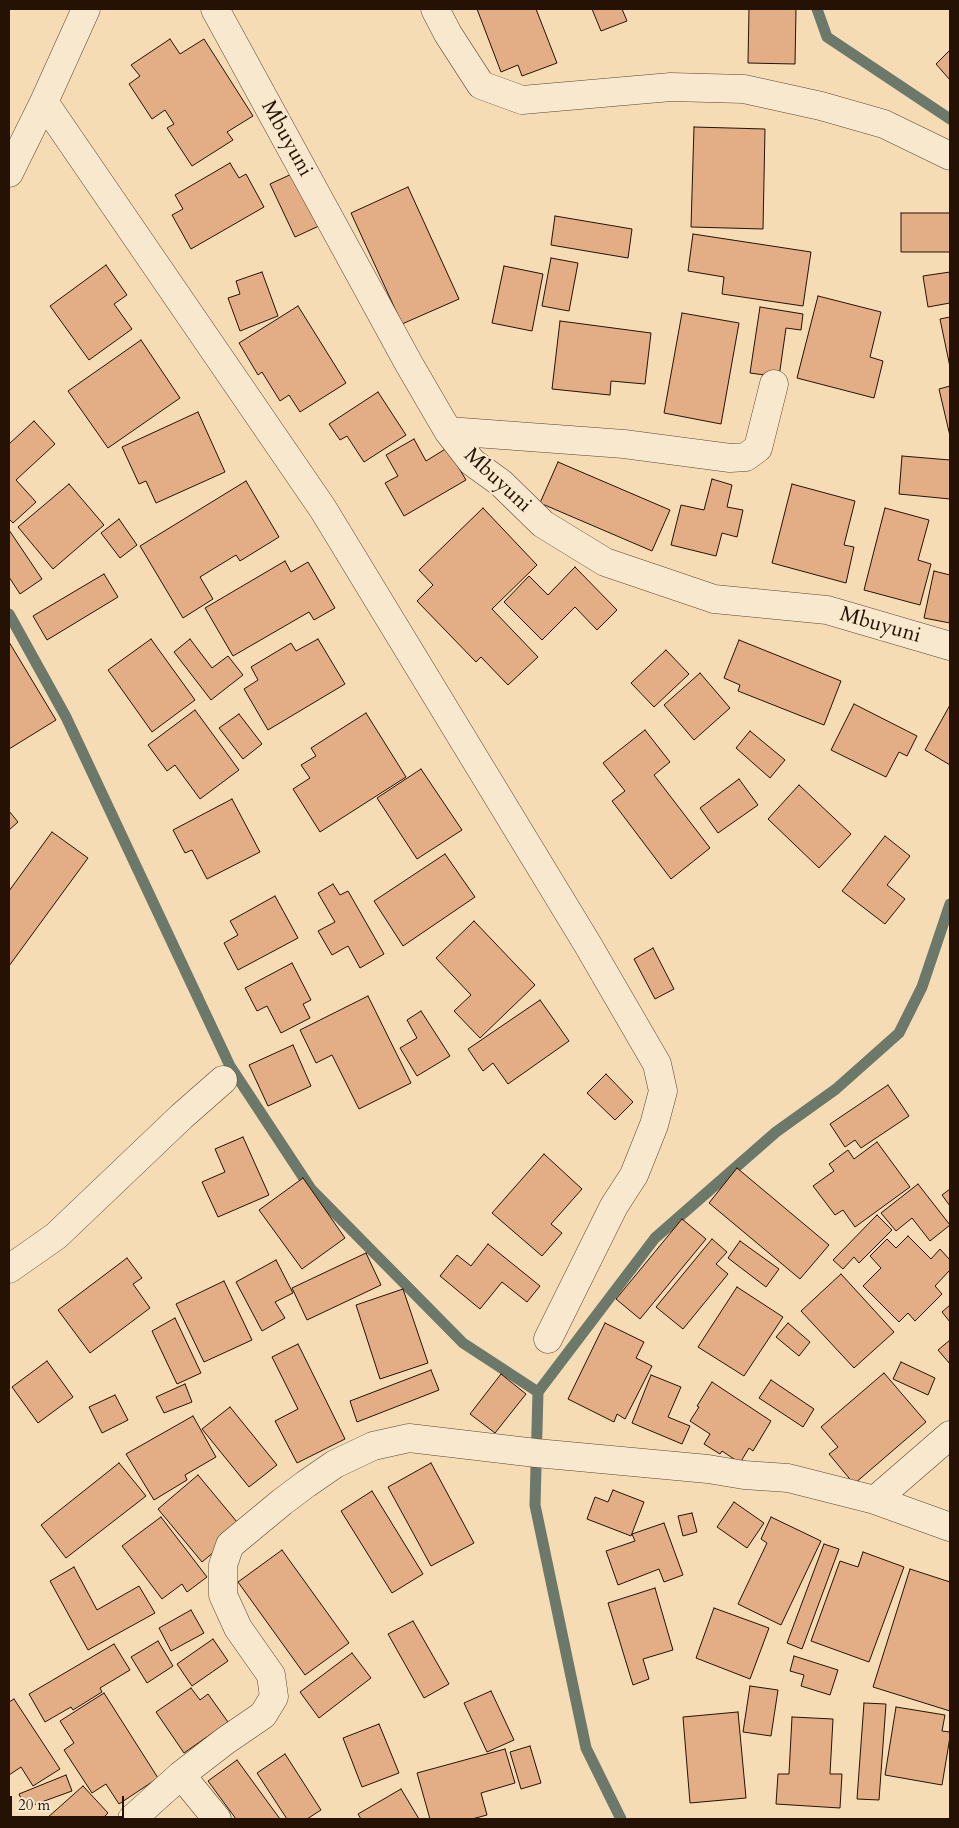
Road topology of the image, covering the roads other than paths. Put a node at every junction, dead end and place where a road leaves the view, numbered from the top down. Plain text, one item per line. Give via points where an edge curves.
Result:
1 (86, 9) edge
2 (214, 9) edge
3 (435, 9) edge
4 (44, 102) junction
5 (950, 156) edge
6 (9, 172) edge
7 (774, 384) dead end
8 (448, 430) junction
9 (950, 646) edge
10 (223, 1080) dead end
11 (9, 1269) edge
12 (548, 1339) dead end
13 (950, 1435) edge
14 (875, 1500) junction
15 (950, 1527) edge
16 (181, 1775) junction
17 (132, 1819) edge
18 (217, 1819) edge

1 - 4 street
2 - 8 street, Mbuyuni
3 - 5 street via 481,85 522,100 671,87 744,89 884,124
4 - 6 street
4 - 12 street via 323,509 657,1064 663,1091 654,1125 634,1175 614,1206
7 - 8 street via 758,448 746,457
8 - 9 street, Mbuyuni via 472,462 501,483 542,524 605,562 714,599 828,610
10 - 11 street via 56,1236
13 - 14 street
14 - 15 street
14 - 16 street via 788,1478 744,1476 708,1469 409,1438 373,1446 334,1464 230,1545 223,1565 223,1595 238,1628 271,1675 274,1697 263,1715
16 - 17 street
16 - 18 street

